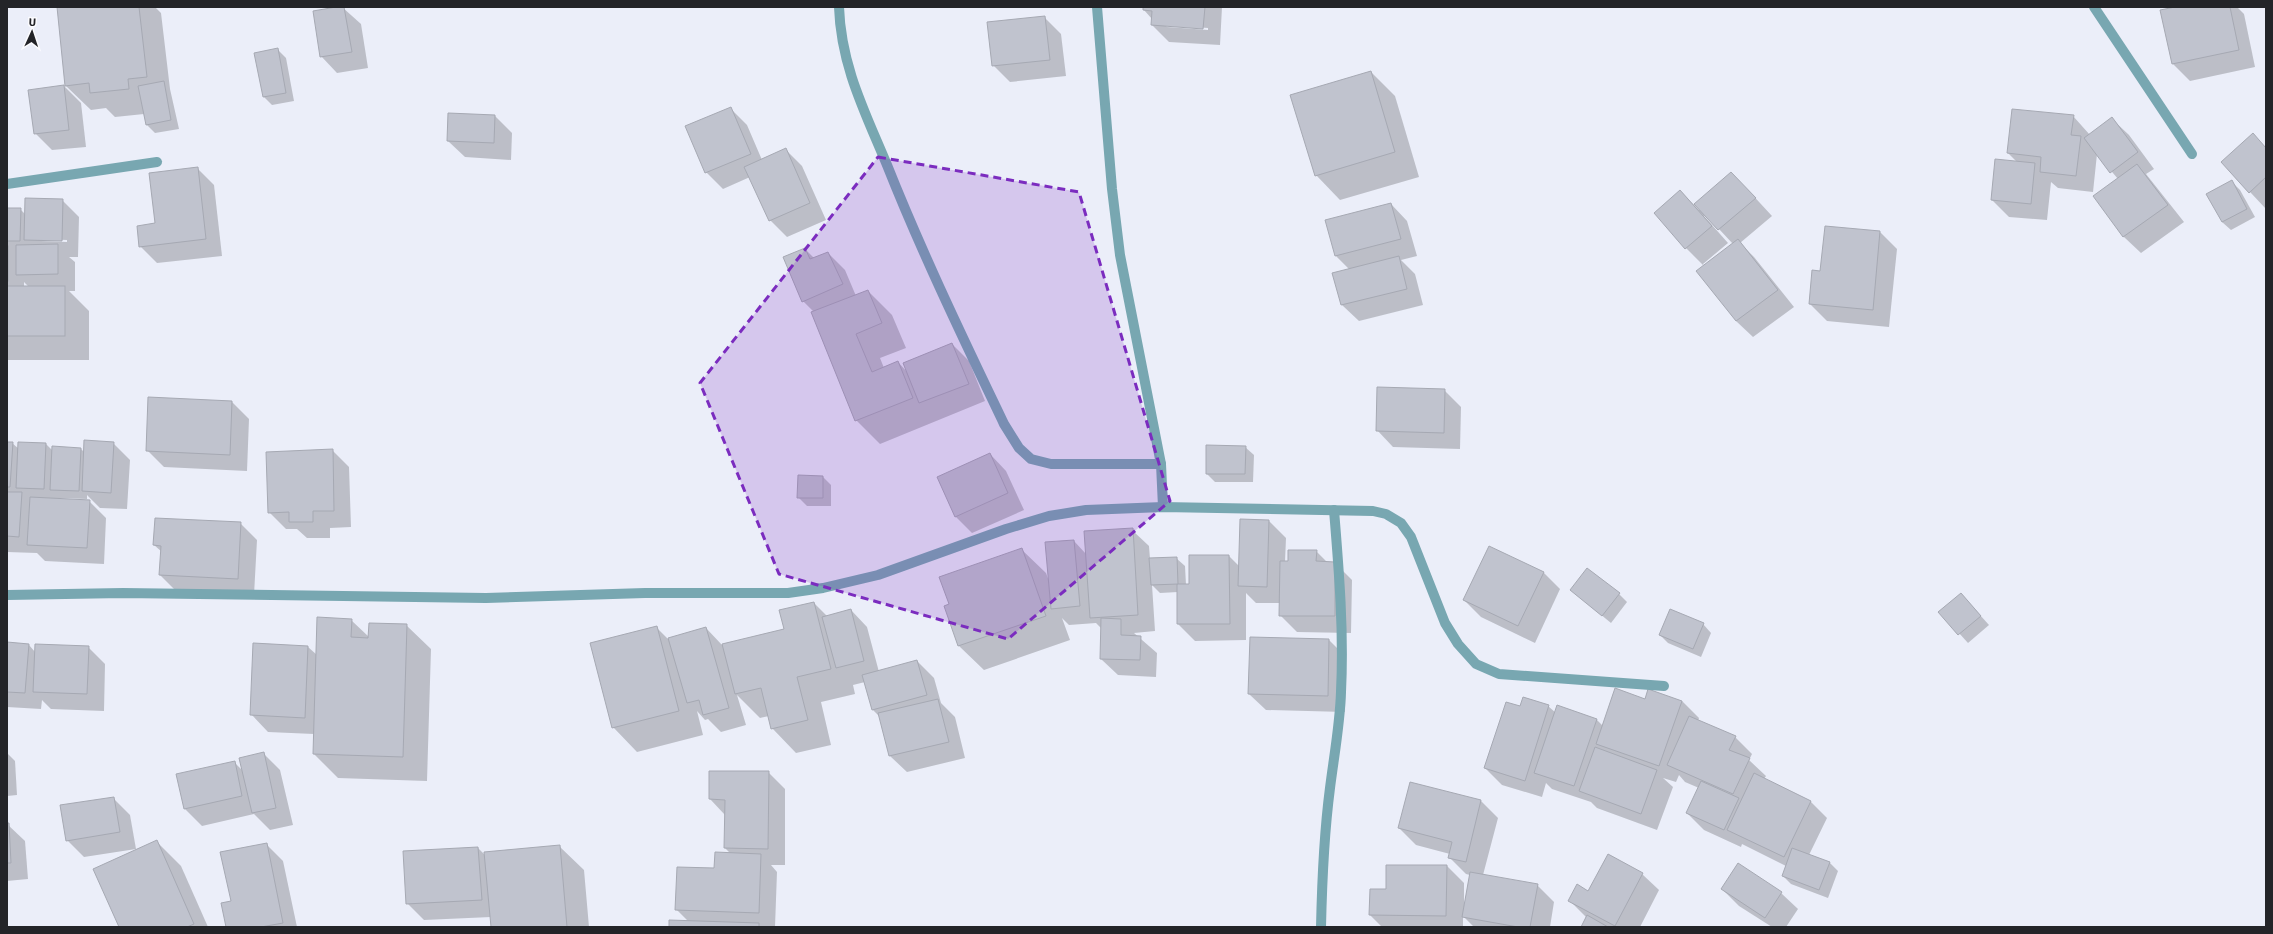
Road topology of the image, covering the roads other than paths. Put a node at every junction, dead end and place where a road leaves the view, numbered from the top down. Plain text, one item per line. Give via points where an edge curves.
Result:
1 (839, 7) edge
2 (1097, 7) edge
3 (2094, 7) edge
4 (2192, 154) dead end
5 (156, 162) dead end
6 (7, 184) edge
7 (1161, 464) junction
8 (1163, 507) junction
9 (1334, 510) junction
10 (7, 595) edge
11 (1664, 686) dead end
12 (1321, 927) edge

1 - 7 street via 840,29 848,72 919,244 1004,424 1019,448 1031,459 1051,464
2 - 7 street via 1120,255
3 - 4 street
5 - 6 street
7 - 8 street
8 - 9 street
8 - 10 street via 1086,510 1049,516 878,575 788,593 645,593 486,598 123,593
9 - 11 street via 1373,511 1401,522 1411,537 1445,623 1458,644 1476,664 1499,674
9 - 12 street via 1340,586 1341,693 1322,869

